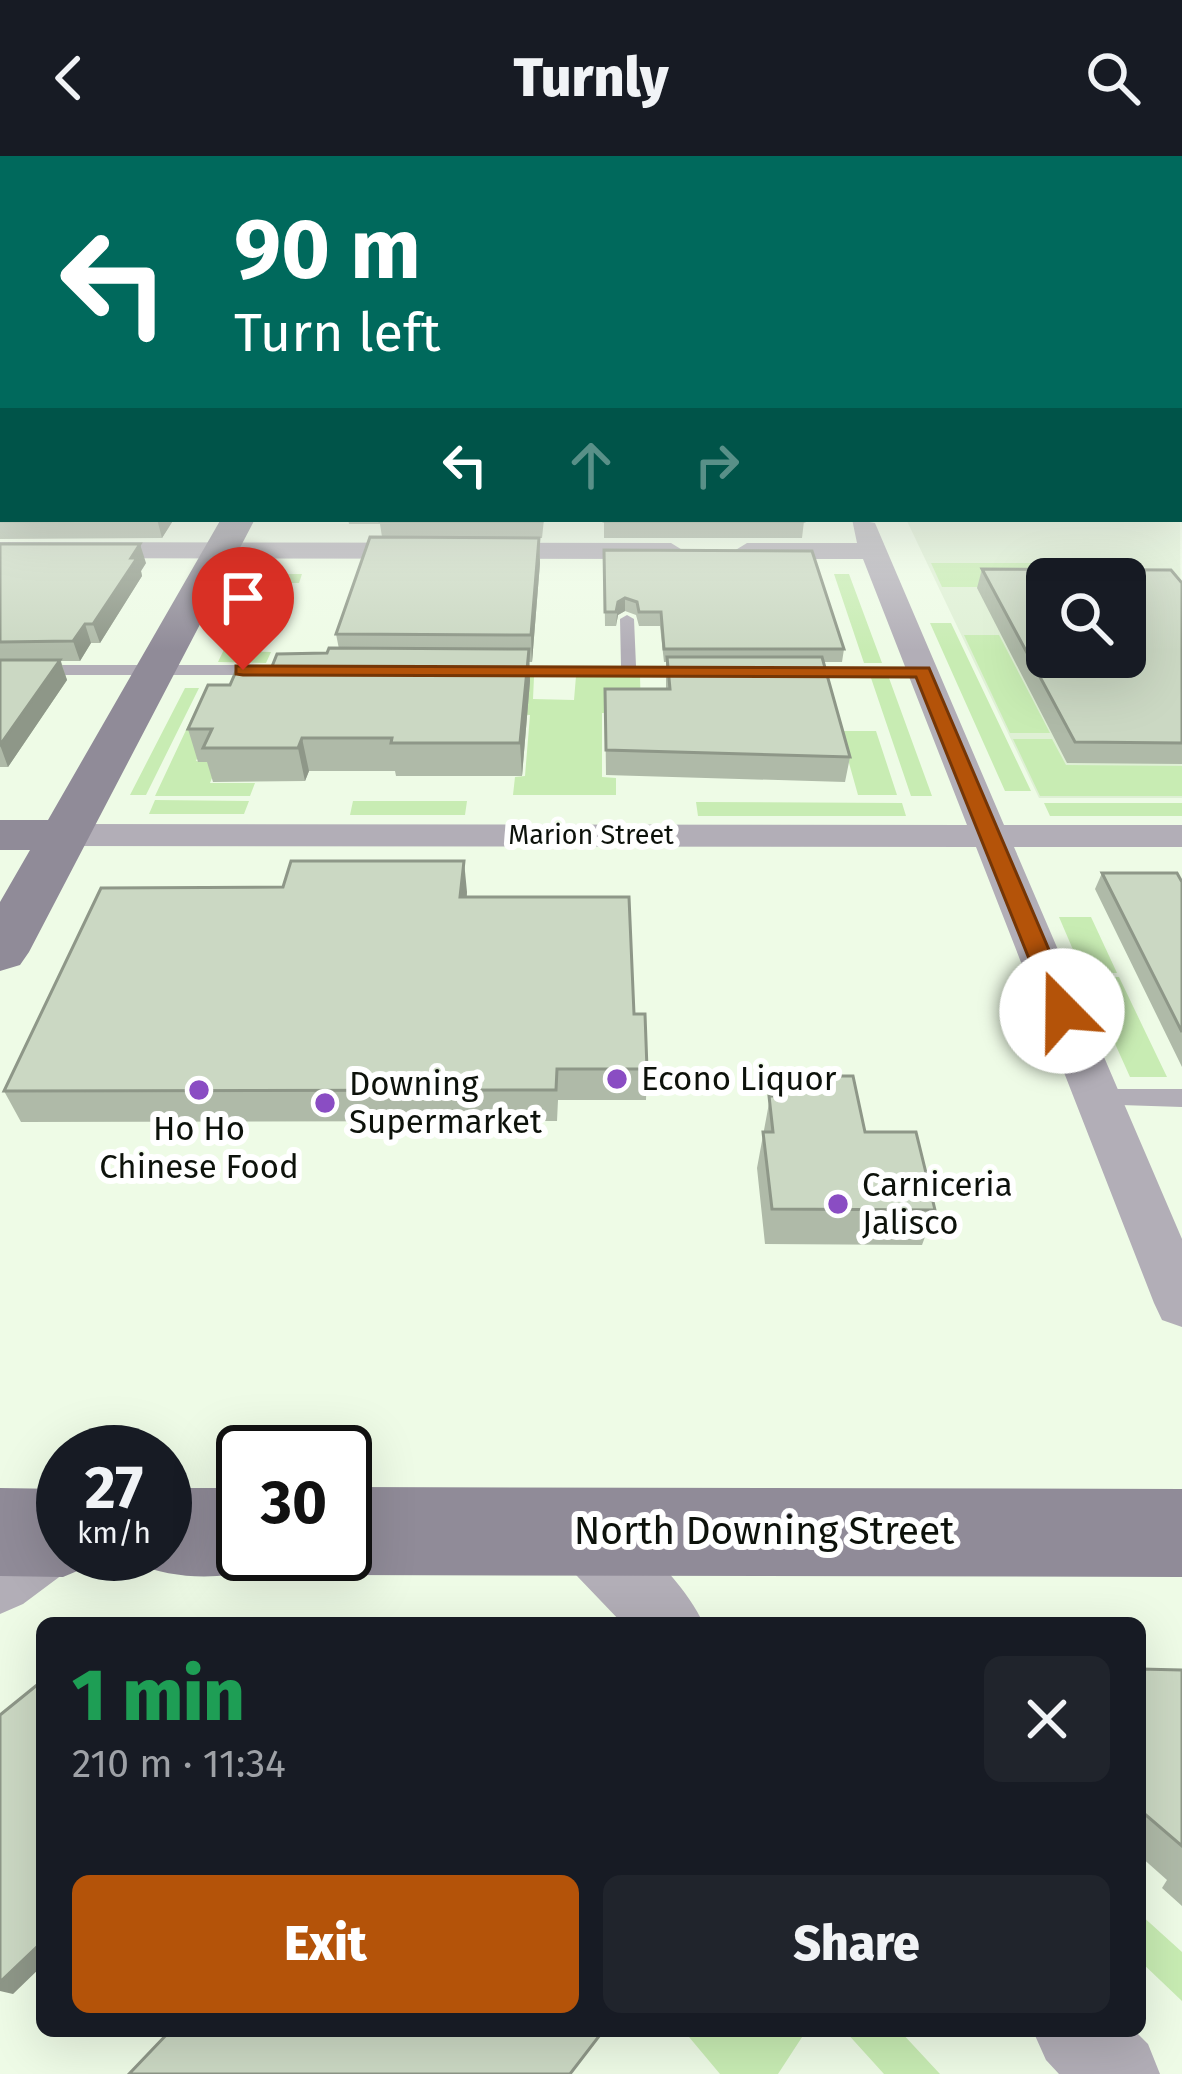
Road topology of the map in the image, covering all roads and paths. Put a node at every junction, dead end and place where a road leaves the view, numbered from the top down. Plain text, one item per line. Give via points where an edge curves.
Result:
1 (861, 522) edge
2 (229, 535) edge
3 (0, 550) edge
4 (874, 551) junction
5 (627, 619) edge
6 (0, 670) edge
7 (155, 670) junction
8 (298, 670) edge
9 (478, 671) edge
10 (629, 671) junction
11 (723, 671) edge
12 (770, 671) edge
13 (923, 672) junction
14 (0, 835) edge
15 (64, 835) junction
16 (990, 836) junction
17 (1182, 836) edge
18 (0, 952) edge
19 (1098, 1098) junction
20 (1182, 1098) edge
21 (1182, 1303) edge
22 (578, 1531) junction
23 (0, 1532) edge
24 (372, 1532) edge
25 (36, 1533) edge
26 (1182, 1533) edge
27 (36, 1554) edge
28 (0, 1581) edge
29 (663, 1617) edge
30 (1081, 2037) edge
31 (1118, 2074) edge

1 - 4 street
2 - 3 street
2 - 4 street via 321,560
2 - 7 street
4 - 13 street
5 - 10 lane
6 - 7 lane
7 - 8 lane
7 - 15 street
9 - 10 lane
10 - 11 lane
12 - 13 lane
13 - 16 street
14 - 15 street, Marion Street
15 - 16 street, Marion Street
15 - 18 street
16 - 17 street, Marion Street
16 - 19 street
19 - 20 lane
19 - 21 street
22 - 24 street, North Downing Street
22 - 26 street, North Downing Street
22 - 29 street
23 - 25 street
27 - 28 street
30 - 31 street

